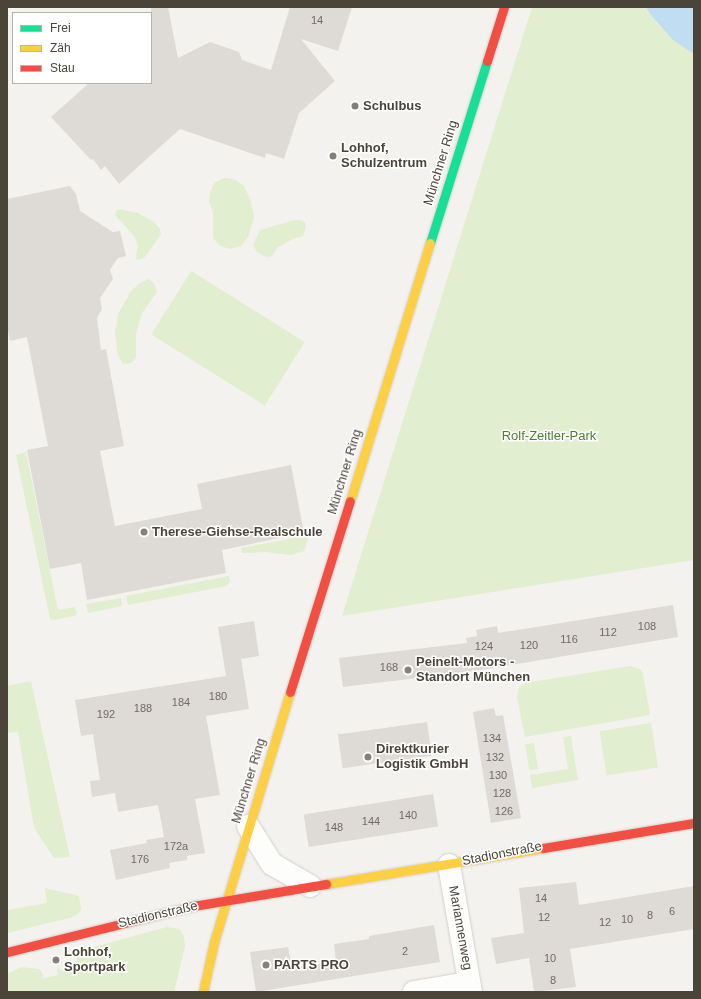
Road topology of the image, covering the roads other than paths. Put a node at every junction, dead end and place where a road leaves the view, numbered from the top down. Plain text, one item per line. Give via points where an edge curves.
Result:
1 (504, 7) edge
2 (694, 823) edge
3 (248, 826) junction
4 (449, 865) junction
5 (310, 886) junction
6 (226, 900) junction
7 (7, 952) edge
8 (470, 987) edge
9 (203, 992) edge
10 (414, 992) edge

1 - 3 main road, Münchner Ring
2 - 4 main road, Stadionstraße via 492,855
3 - 5 street via 272,864
3 - 6 main road, Münchner Ring
4 - 5 main road, Stadionstraße
4 - 8 street, Mariannenweg
5 - 6 main road, Stadionstraße
6 - 7 main road, Stadionstraße via 167,911
6 - 9 main road, Münchner Ring
8 - 10 street

